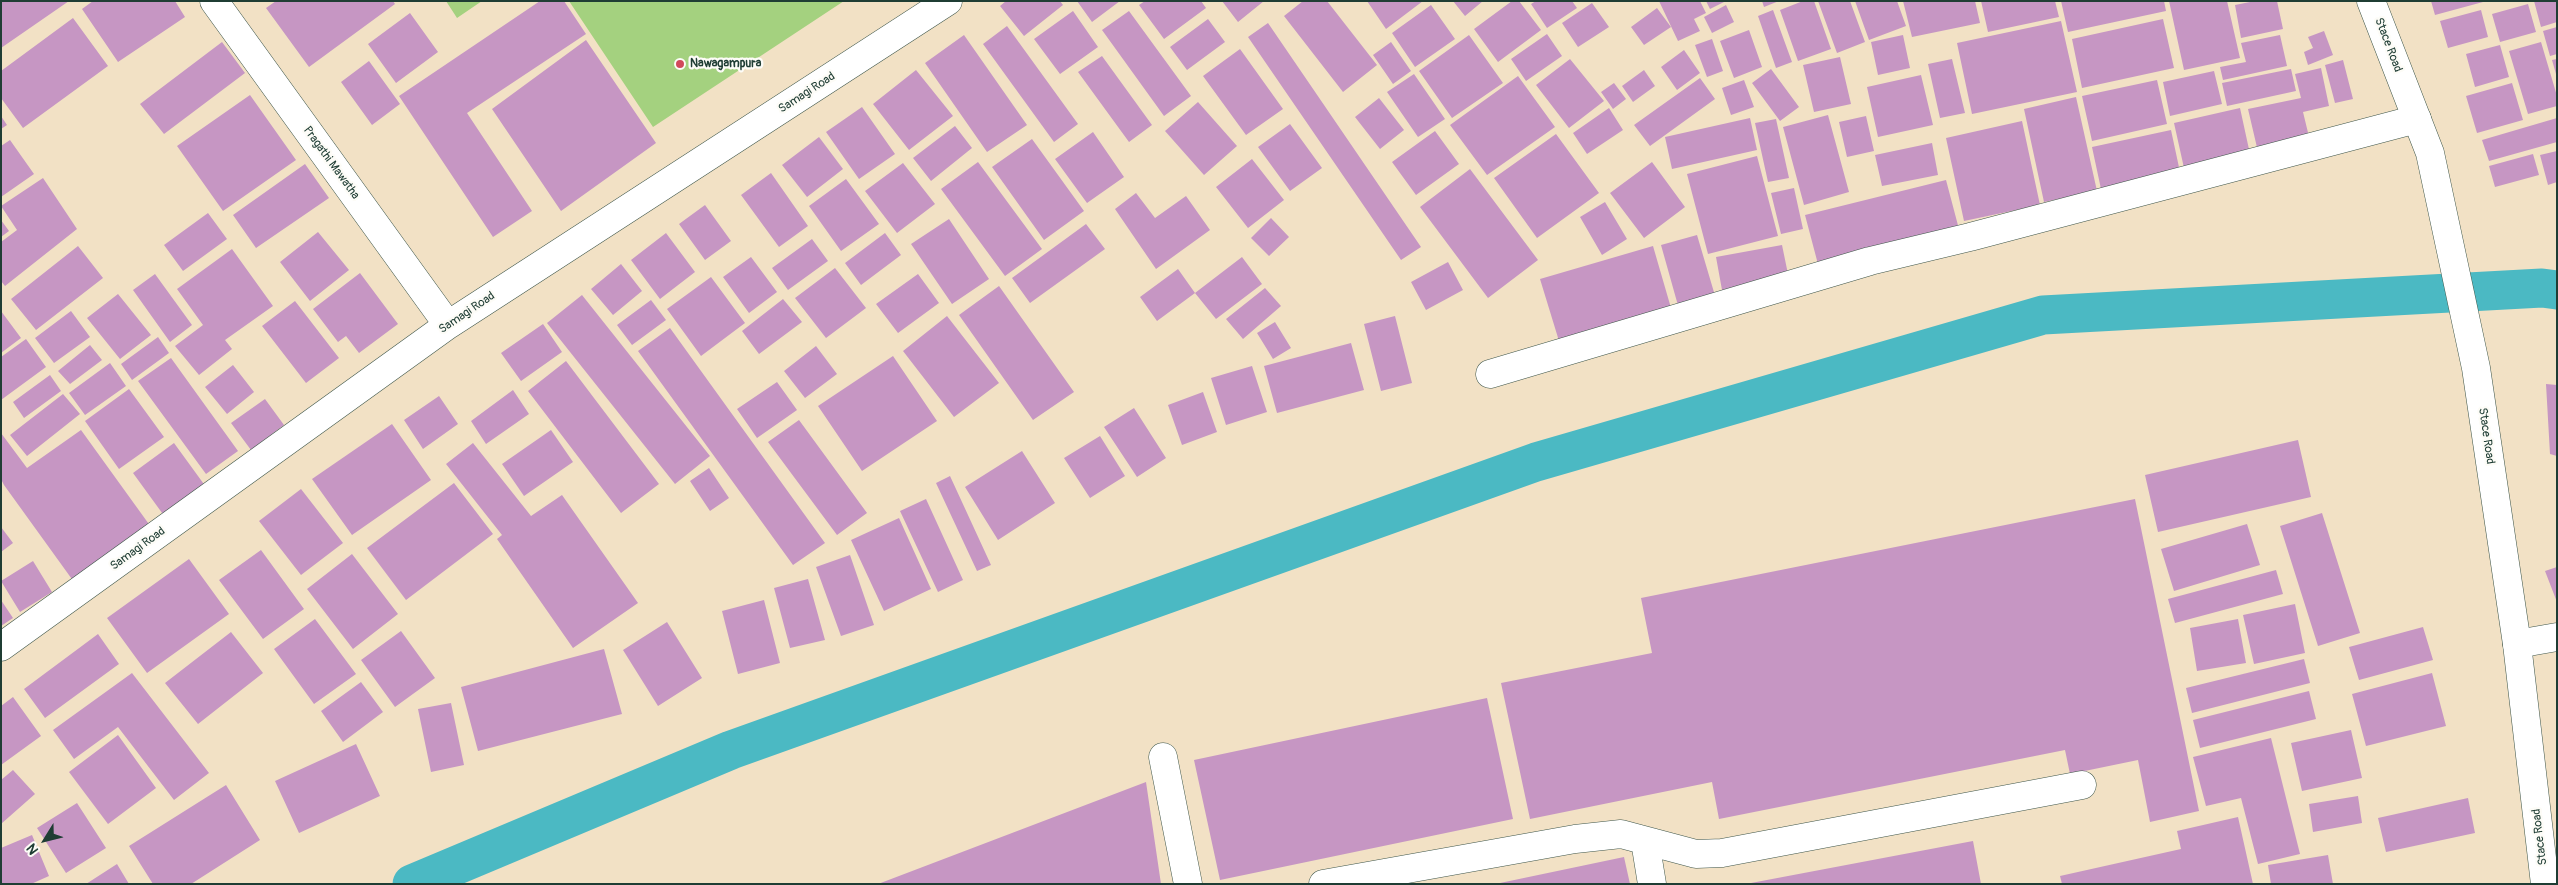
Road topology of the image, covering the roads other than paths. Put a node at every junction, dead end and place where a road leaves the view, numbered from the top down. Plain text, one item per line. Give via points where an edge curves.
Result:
1 (214, 1) edge
2 (948, 1) edge
3 (2371, 1) edge
4 (2416, 118) junction
5 (448, 325) junction
6 (1490, 374) dead end
7 (2557, 637) edge
8 (2517, 644) junction
9 (1, 647) edge
10 (1163, 757) dead end
11 (2082, 785) dead end
12 (1645, 841) junction
13 (1188, 884) edge
14 (1322, 884) edge
15 (1652, 884) edge
16 (2545, 884) edge

1 - 5 street, Pragathi Mawatha
2 - 5 street, Samagi Road
3 - 4 street, Stace Road
4 - 6 street via 1870,262
4 - 8 street, Stace Road via 2430,153 2476,368
5 - 9 street, Samagi Road
7 - 8 street
8 - 16 street, Stace Road
10 - 13 street
11 - 12 street via 1722,853 1696,854
12 - 14 street via 1621,834 1575,839
12 - 15 street

